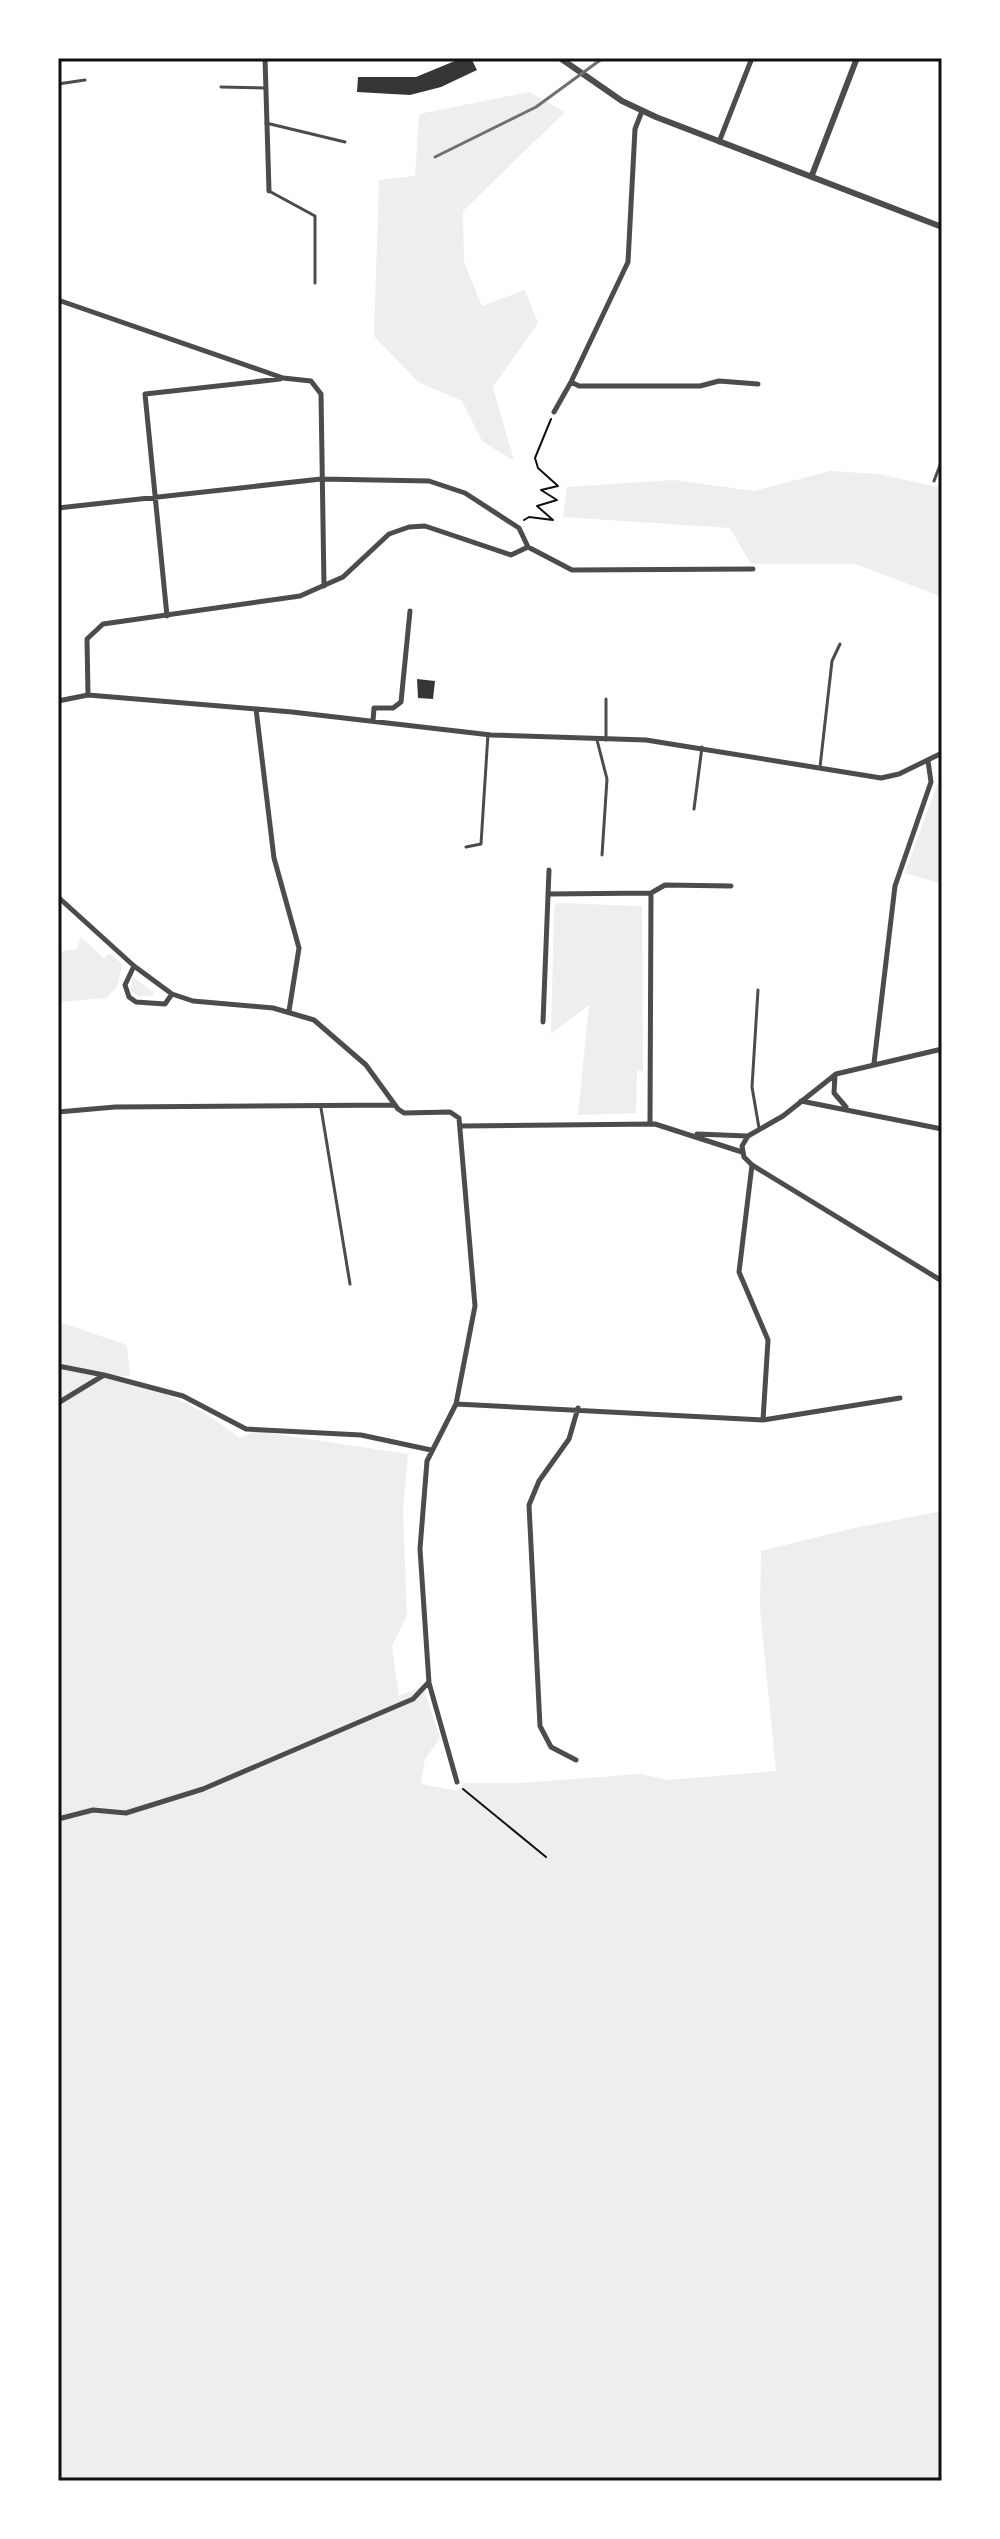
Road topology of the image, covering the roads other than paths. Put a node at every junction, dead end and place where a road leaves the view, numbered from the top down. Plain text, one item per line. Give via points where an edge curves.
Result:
1 (265, 58) edge
2 (560, 58) edge
3 (752, 58) edge
4 (857, 58) edge
5 (85, 80) dead end
6 (58, 84) edge
7 (221, 87) dead end
8 (266, 88) junction
9 (642, 111) junction
10 (266, 123) junction
11 (345, 142) dead end
12 (719, 142) junction
13 (812, 175) junction
14 (269, 191) joint
15 (942, 227) edge
16 (315, 283) dead end
17 (58, 300) edge
18 (283, 378) junction
19 (571, 382) junction
20 (758, 384) dead end
21 (554, 412) road end
22 (942, 460) edge
23 (321, 479) junction
24 (934, 481) dead end
25 (157, 495) junction
26 (58, 508) edge
27 (528, 547) junction
28 (753, 569) dead end
29 (324, 586) junction
30 (410, 611) dead end
31 (167, 616) junction
32 (840, 644) dead end
33 (88, 695) junction
34 (606, 699) dead end
35 (58, 701) edge
36 (256, 709) junction
37 (373, 721) junction
38 (488, 734) junction
39 (597, 740) junction
40 (606, 740) junction
41 (702, 747) junction
42 (942, 753) edge
43 (927, 761) junction
44 (820, 767) junction
45 (694, 809) dead end
46 (466, 847) dead end
47 (602, 855) dead end
48 (549, 870) dead end
49 (731, 886) dead end
50 (651, 893) junction
51 (548, 894) junction
52 (58, 897) edge
53 (134, 966) junction
54 (758, 990) dead end
55 (172, 994) junction
56 (289, 1011) junction
57 (543, 1022) dead end
58 (942, 1049) edge
59 (874, 1063) junction
60 (836, 1074) junction
61 (801, 1101) junction
62 (395, 1105) junction
63 (321, 1108) junction
64 (851, 1109) junction
65 (58, 1112) edge
66 (650, 1124) junction
67 (462, 1126) junction
68 (942, 1129) edge
69 (760, 1132) junction
70 (686, 1133) junction
71 (748, 1136) junction
72 (742, 1149) junction
73 (752, 1165) junction
74 (942, 1281) edge
75 (350, 1284) dead end
76 (58, 1366) edge
77 (104, 1375) junction
78 (900, 1398) dead end
79 (58, 1403) edge
80 (456, 1404) junction
81 (578, 1408) junction
82 (763, 1420) junction
83 (431, 1450) junction
84 (429, 1683) junction
85 (576, 1760) dead end
86 (457, 1782) road end
87 (58, 1819) edge

1 - 8 street
2 - 9 street
3 - 12 street
4 - 13 street
5 - 6 lane
7 - 8 lane
8 - 10 street
9 - 12 street
9 - 19 street via 635,129 628,262
10 - 11 lane
10 - 14 street
12 - 13 street
13 - 15 street
14 - 16 lane via 315,216
17 - 18 street
18 - 23 street via 311,381 321,394
18 - 25 street via 145,394
19 - 20 street via 639,388 719,381
19 - 21 street
22 - 24 lane
23 - 25 street
23 - 27 street via 429,481 465,493 519,528
23 - 29 street
25 - 26 street
25 - 31 street
27 - 28 street via 572,570
27 - 29 street via 511,555 425,526 409,527 389,534 343,577
29 - 31 street via 300,596
30 - 37 street via 401,702 393,708 374,708
31 - 33 street via 103,624 92,631 87,639
32 - 44 lane via 832,661
33 - 35 street
33 - 36 street
34 - 40 lane
36 - 37 street
36 - 56 street via 274,858 299,948
37 - 38 street
38 - 39 street
38 - 46 lane via 481,844
39 - 40 street
39 - 47 lane via 607,779
40 - 41 street
41 - 44 street
41 - 45 lane
42 - 43 street
43 - 44 street via 881,778
43 - 59 street via 931,782 895,886
48 - 51 street
49 - 50 street via 665,885
50 - 51 street
50 - 66 street
51 - 57 street
52 - 53 street
53 - 55 street
53 - 55 street via 125,985 129,997 165,1004
54 - 69 lane via 752,1087
55 - 56 street
56 - 62 street via 333,1034 377,1076
58 - 59 street
59 - 60 street
60 - 61 street
60 - 64 street via 837,1100
61 - 64 street
61 - 69 street
62 - 63 street
62 - 67 street via 404,1113 455,1114
63 - 65 street via 115,1107
63 - 75 lane
64 - 68 street
66 - 67 street
66 - 70 street
67 - 80 street via 476,1294
69 - 71 street
70 - 71 street
70 - 72 street
71 - 72 street
72 - 73 street
73 - 74 street
73 - 82 street via 739,1272 768,1340
76 - 77 street
77 - 79 street
77 - 83 street via 183,1396 246,1429 361,1435
78 - 82 street
80 - 81 street
80 - 83 street
81 - 82 street
81 - 85 street via 569,1439 529,1505 540,1726 551,1747
83 - 84 street via 420,1512
84 - 86 street
84 - 87 street via 413,1699 203,1789 126,1813 93,1810

